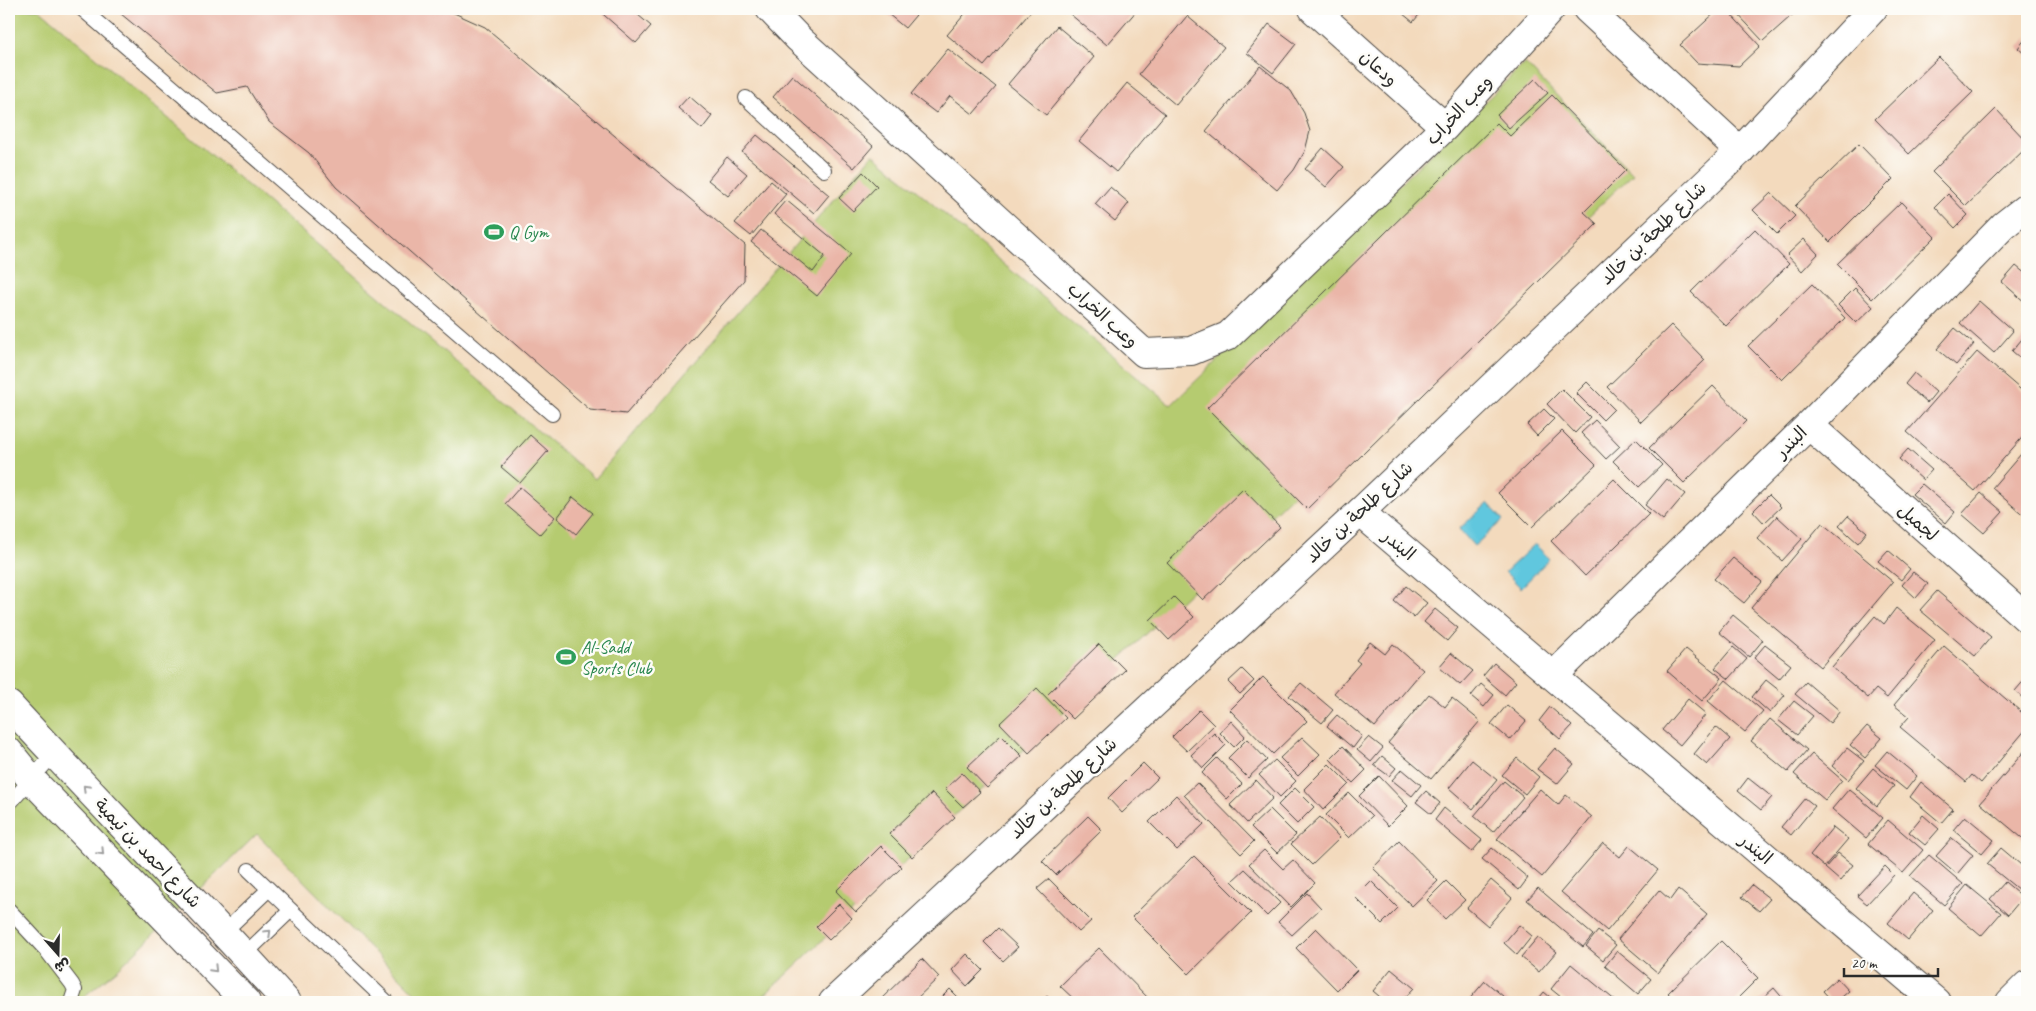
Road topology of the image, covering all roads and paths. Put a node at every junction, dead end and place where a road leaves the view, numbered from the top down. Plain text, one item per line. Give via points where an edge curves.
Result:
1 (82, 9) edge
2 (770, 9) edge
3 (1313, 9) edge
4 (1551, 9) edge
5 (1587, 9) edge
6 (1874, 9) edge
7 (746, 98) dead end
8 (1445, 127) junction
9 (1740, 151) junction
10 (824, 170) dead end
11 (2027, 207) edge
12 (552, 414) dead end
13 (1809, 425) junction
14 (1360, 512) junction
15 (2027, 619) edge
16 (1553, 676) junction
17 (9, 705) edge
18 (28, 727) junction
19 (9, 751) edge
20 (53, 755) junction
21 (31, 779) junction
22 (9, 804) edge
23 (249, 870) dead end
24 (269, 889) junction
25 (9, 910) edge
26 (291, 910) junction
27 (224, 932) junction
28 (244, 955) junction
29 (2027, 985) edge
30 (71, 1002) edge
31 (246, 1002) edge
32 (287, 1002) edge
33 (387, 1002) edge
34 (833, 1002) edge
35 (1936, 1002) edge
36 (2010, 1002) edge

1 - 12 lane
2 - 8 street, وعب الخراب via 1144,353 1191,351 1228,336
3 - 8 street, ودعان
4 - 8 street, وعب الخراب
5 - 9 street
6 - 9 street, شارع طلحة بن خالد
7 - 10 lane
9 - 14 street, شارع طلحة بن خالد
11 - 13 street, البندر via 2004,225
13 - 15 street, لجميل
13 - 16 street, البندر
14 - 16 street, البندر
14 - 34 street, شارع طلحة بن خالد
16 - 35 street, البندر
17 - 18 street, شارع احمد بن تيمية
18 - 19 lane
18 - 20 street, شارع احمد بن تيمية
19 - 21 street, شارع احمد بن تيمية
20 - 21 lane
27 -> 20 street, شارع احمد بن تيمية
21 - 22 lane
21 -> 31 street, شارع احمد بن تيمية
23 - 24 lane
24 - 26 lane
24 - 27 lane
25 - 30 lane via 72,984 75,990
28 -> 26 lane
26 - 33 lane
27 - 28 street, شارع احمد بن تيمية
28 - 32 street, شارع احمد بن تيمية
29 - 36 street

